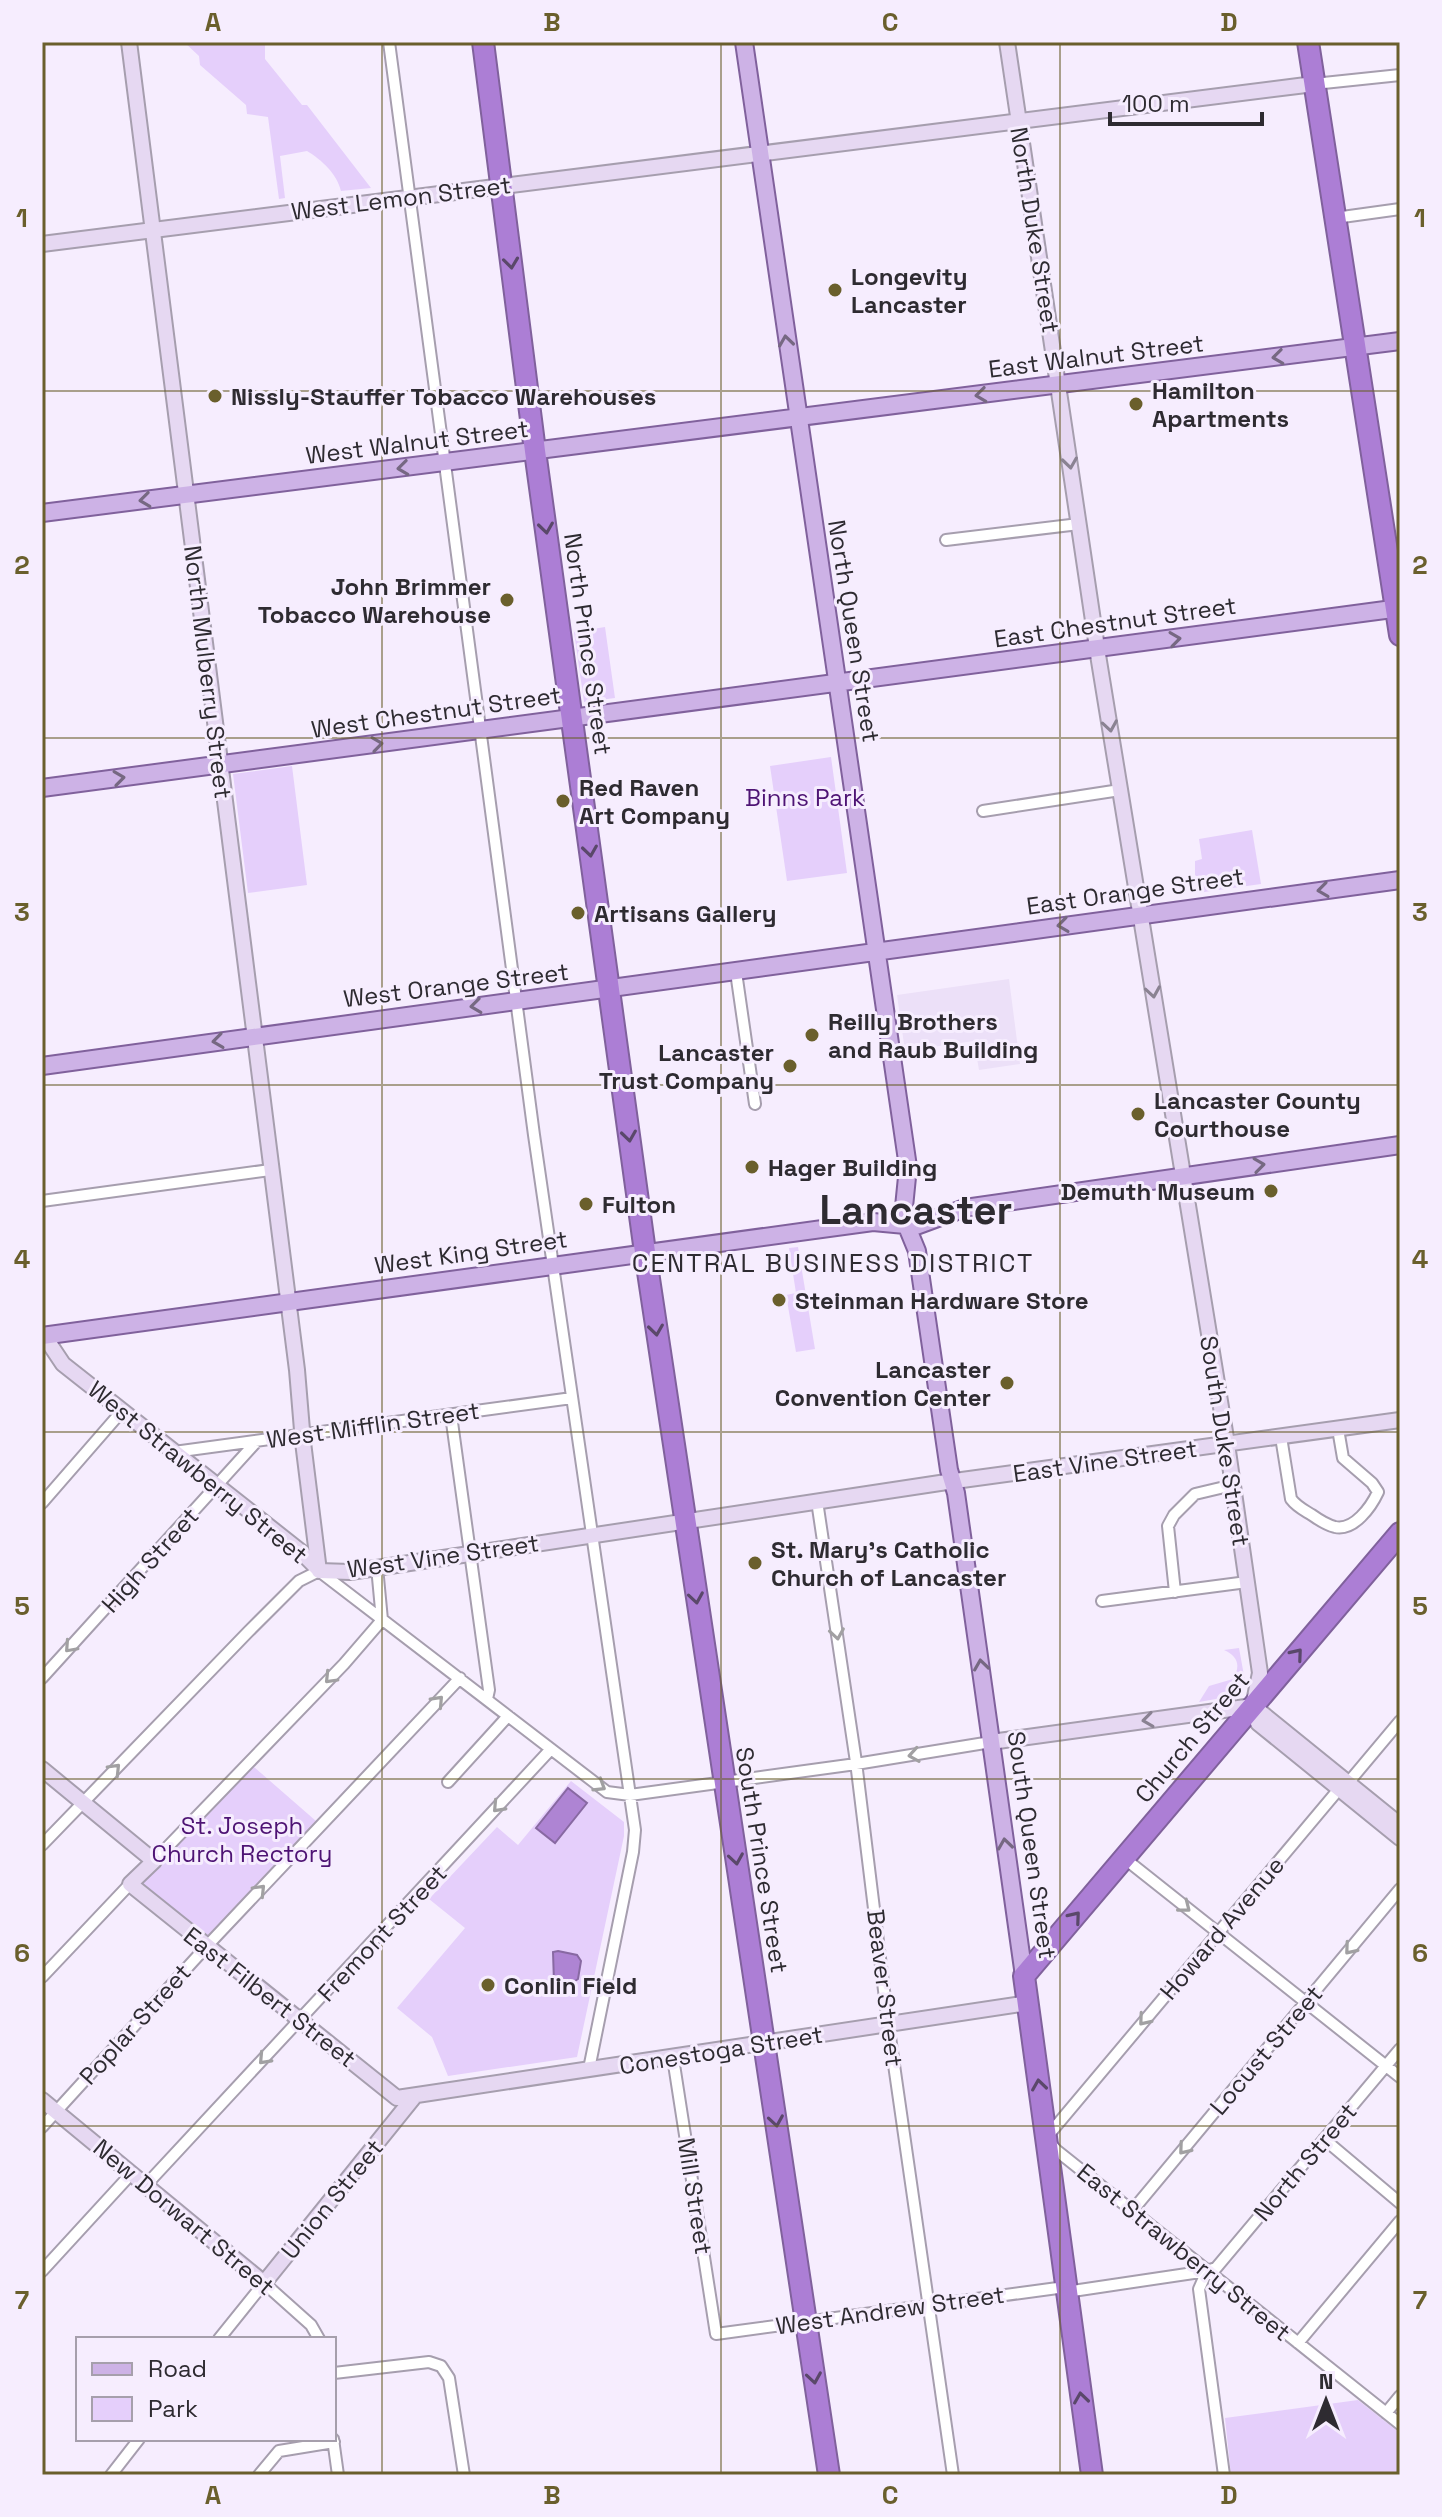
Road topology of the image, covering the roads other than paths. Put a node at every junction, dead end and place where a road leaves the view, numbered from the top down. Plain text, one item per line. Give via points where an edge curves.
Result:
1 (129, 42) edge
2 (389, 42) edge
3 (483, 42) edge
4 (744, 42) edge
5 (1007, 42) edge
6 (1308, 42) edge
7 (1400, 75) edge
8 (1314, 84) junction
9 (1018, 121) junction
10 (759, 153) junction
11 (502, 185) junction
12 (410, 197) junction
13 (1400, 209) edge
14 (1335, 218) junction
15 (152, 230) junction
16 (42, 244) edge
17 (1400, 341) edge
18 (1356, 347) junction
19 (1058, 386) junction
20 (798, 418) junction
21 (535, 451) junction
22 (445, 462) junction
23 (185, 495) junction
24 (42, 513) edge
25 (1079, 524) junction
26 (946, 540) dead end
27 (1398, 608) edge
28 (1400, 635) edge
29 (1098, 649) junction
30 (837, 683) junction
31 (573, 718) junction
32 (480, 731) junction
33 (219, 765) junction
34 (42, 788) edge
35 (1120, 790) junction
36 (983, 811) dead end
37 (1400, 880) edge
38 (1140, 915) junction
39 (876, 950) junction
40 (736, 972) junction
41 (609, 989) junction
42 (516, 1001) junction
43 (253, 1036) junction
44 (42, 1066) edge
45 (755, 1104) dead end
46 (1400, 1145) edge
47 (270, 1170) junction
48 (1182, 1176) junction
49 (42, 1201) edge
50 (906, 1227) junction
51 (645, 1252) junction
52 (552, 1265) junction
53 (288, 1302) junction
54 (45, 1336) edge
55 (572, 1398) junction
56 (122, 1411) junction
57 (451, 1415) junction
58 (1400, 1420) edge
59 (1338, 1429) junction
60 (303, 1434) junction
61 (1281, 1437) junction
62 (257, 1441) junction
63 (1227, 1444) junction
64 (174, 1452) junction
65 (953, 1481) junction
66 (1233, 1485) junction
67 (217, 1486) junction
68 (817, 1501) junction
69 (42, 1503) edge
70 (684, 1521) junction
71 (1400, 1533) edge
72 (592, 1535) junction
73 (470, 1552) junction
74 (377, 1567) junction
75 (319, 1571) junction
76 (1247, 1582) junction
77 (1175, 1592) junction
78 (1102, 1601) dead end
79 (382, 1620) junction
80 (42, 1678) edge
81 (460, 1678) junction
82 (487, 1699) junction
83 (1253, 1706) junction
84 (508, 1716) junction
85 (1400, 1721) edge
86 (991, 1742) junction
87 (551, 1749) junction
88 (856, 1764) junction
89 (42, 1769) edge
90 (448, 1782) dead end
91 (723, 1782) junction
92 (1343, 1786) junction
93 (630, 1795) junction
94 (83, 1803) junction
95 (1400, 1825) edge
96 (1400, 1838) edge
97 (42, 1845) edge
98 (1124, 1858) junction
99 (154, 1861) junction
100 (130, 1884) junction
101 (1400, 1889) edge
102 (1218, 1933) junction
103 (206, 1947) junction
104 (1024, 1976) junction
105 (42, 1977) edge
106 (1306, 2002) junction
107 (1028, 2003) junction
108 (302, 2020) junction
109 (888, 2023) junction
110 (764, 2044) junction
111 (1400, 2049) edge
112 (673, 2058) junction
113 (1386, 2066) junction
114 (589, 2069) junction
115 (1400, 2077) edge
116 (414, 2097) junction
117 (42, 2100) edge
118 (56, 2111) junction
119 (42, 2127) edge
120 (1046, 2138) junction
121 (1324, 2139) junction
122 (131, 2174) junction
123 (146, 2185) junction
124 (1400, 2203) edge
125 (1132, 2211) junction
126 (1400, 2221) edge
127 (42, 2271) edge
128 (1207, 2271) junction
129 (264, 2283) junction
130 (1066, 2289) junction
131 (928, 2304) junction
132 (806, 2321) junction
133 (716, 2334) joint
134 (221, 2337) edge
135 (318, 2337) edge
136 (1298, 2343) junction
137 (336, 2373) edge
138 (1400, 2396) edge
139 (1386, 2413) junction
140 (1400, 2424) edge
141 (137, 2441) edge
142 (329, 2441) edge
143 (334, 2441) edge
144 (111, 2475) edge
145 (259, 2475) edge
146 (338, 2475) edge
147 (464, 2475) edge
148 (829, 2475) edge
149 (953, 2475) edge
150 (1092, 2475) edge
151 (1224, 2475) edge

1 - 15 street, North Mulberry Street
2 - 12 street
3 - 11 highway, North Prince Street
4 - 10 main road, North Queen Street
5 - 9 street, North Duke Street
6 - 8 highway
7 - 8 street
8 - 9 street, West Lemon Street
8 - 14 highway
9 - 10 street, West Lemon Street
9 - 19 street, North Duke Street
10 - 11 street, West Lemon Street
20 -> 10 main road, North Queen Street
11 - 12 street, West Lemon Street
11 -> 21 highway, North Prince Street
12 - 15 street, West Lemon Street
12 - 22 street
13 - 14 street
14 - 18 highway
15 - 16 street, West Lemon Street
15 - 23 street, North Mulberry Street
17 - 18 main road, East Walnut Street
18 -> 19 main road, East Walnut Street
18 - 27 highway
19 -> 20 main road, East Walnut Street
19 -> 25 street, North Duke Street
20 - 21 main road, West Walnut Street
20 - 30 main road, North Queen Street
21 - 22 main road, West Walnut Street
21 -> 31 highway, North Prince Street
22 -> 23 main road, West Walnut Street
22 - 32 street
23 -> 24 main road, West Walnut Street
23 - 33 street, North Mulberry Street
25 - 26 street
25 - 29 street, North Duke Street
27 - 28 highway
29 -> 27 main road, East Chestnut Street
29 - 30 main road, East Chestnut Street
29 -> 35 street, North Duke Street
30 - 31 main road, West Chestnut Street
30 - 39 main road, North Queen Street
31 - 32 main road, West Chestnut Street
31 -> 41 highway, North Prince Street
33 -> 32 main road, West Chestnut Street
32 - 42 street
34 -> 33 main road, West Chestnut Street
33 - 43 street, North Mulberry Street
35 - 36 street
35 - 38 street, North Duke Street
37 -> 38 main road, East Orange Street
38 -> 39 main road, East Orange Street
38 -> 48 street, North Duke Street
39 - 40 main road, West Orange Street
39 - 50 main road, North Queen Street via 908,1167
40 - 41 main road, West Orange Street
40 - 45 street
41 - 42 main road, West Orange Street
41 -> 51 highway, North Prince Street
42 -> 43 main road, West Orange Street
42 - 52 street
43 -> 44 main road, West Orange Street
43 - 47 street, North Mulberry Street
48 -> 46 main road
47 - 49 street
47 - 53 street, North Mulberry Street
48 - 50 main road via 965,1208
48 - 63 street, South Duke Street
50 - 51 main road, West King Street via 873,1222
50 - 65 main road, South Queen Street via 917,1251
51 - 52 main road, West King Street
51 -> 70 highway, South Prince Street
52 - 53 main road, West King Street
52 - 55 street
53 - 54 main road, West King Street
53 - 60 street, North Mulberry Street
54 - 56 street, West Strawberry Street via 59,1360
55 - 57 street, West Mifflin Street
55 - 72 street
56 - 64 street, West Strawberry Street
56 - 69 street
57 - 60 street, West Mifflin Street
57 - 73 street
58 - 59 street, East Vine Street
59 - 61 street, East Vine Street
59 - 61 street via 1343,1458 1378,1492 1354,1523 1342,1527 1325,1523 1291,1499
60 - 62 street, West Mifflin Street
60 - 75 street, North Mulberry Street
61 - 63 street, East Vine Street
62 - 64 street, West Mifflin Street
62 - 67 street, High Street
63 - 65 street, East Vine Street
63 - 66 street, South Duke Street
64 - 67 street, West Strawberry Street
65 - 68 street, West Vine Street
86 -> 65 main road, South Queen Street
66 - 76 street, South Duke Street
66 - 77 street via 1195,1494 1168,1526
67 - 75 street, West Strawberry Street
67 -> 80 street, High Street
68 - 70 street, West Vine Street
68 -> 88 street, Beaver Street
70 - 72 street, West Vine Street
70 -> 91 highway, South Prince Street
83 -> 71 highway, Church Street
72 - 73 street, West Vine Street
72 - 93 street
73 - 74 street, West Vine Street
73 - 82 street
74 - 75 street, West Vine Street
74 - 79 street
75 - 79 street, West Strawberry Street
94 -> 75 street, West Vine Street via 299,1581
76 - 77 street
76 - 83 street, South Duke Street via 1260,1673
77 - 78 street
79 - 81 street, West Strawberry Street
79 -> 99 street
81 - 82 street, West Strawberry Street
103 -> 81 street, Poplar Street
82 - 84 street, West Strawberry Street
83 -> 86 street
83 - 92 street
83 - 98 highway, Church Street
84 - 87 street, West Strawberry Street
84 - 90 street
85 - 92 street, Howard Avenue
86 -> 88 street
104 -> 86 main road, South Queen Street
87 -> 93 street, West Strawberry Street via 607,1792
87 -> 108 street, Fremont Street
88 - 91 street
88 - 109 street, Beaver Street
89 - 94 street
91 - 93 street
91 -> 110 highway, South Prince Street
92 - 95 street
92 - 96 street
92 - 102 street, Howard Avenue
93 - 114 street via 635,1840
94 - 97 street, West Vine Street
94 - 99 street
98 -> 102 street
104 -> 98 highway, Church Street
99 - 100 street
100 - 103 street, East Filbert Street
100 - 105 street
101 -> 106 street, Locust Street
102 - 106 street
102 -> 120 street, Howard Avenue
103 - 108 street, East Filbert Street
103 - 118 street, Poplar Street
104 - 107 highway, South Queen Street
106 - 113 street
106 -> 125 street, Locust Street
107 - 109 street, Conestoga Street
120 -> 107 highway, South Queen Street
108 - 116 street, East Filbert Street via 397,2098
108 -> 123 street, Fremont Street
109 - 110 street, Conestoga Street
109 - 131 street, Beaver Street
110 - 112 street, Conestoga Street
110 -> 132 highway, South Prince Street
111 - 113 street, North Street
112 - 114 street, Conestoga Street
112 - 133 street, Mill Street
113 - 115 street
113 - 121 street, North Street
114 - 116 street, Conestoga Street
116 - 129 street, Union Street
117 - 118 street, New Dorwart Street
118 - 119 street, Poplar Street
118 - 122 street, New Dorwart Street
120 - 125 street, East Strawberry Street
120 - 130 highway, South Queen Street
121 - 124 street
121 - 128 street, North Street via 1216,2268
122 - 123 street, New Dorwart Street
122 - 127 street
123 - 129 street, New Dorwart Street
125 - 128 street, East Strawberry Street
126 - 136 street
128 - 130 street, West Andrew Street
128 - 136 street, East Strawberry Street
128 - 151 street via 1199,2289
129 - 134 street, Union Street
129 - 135 street, New Dorwart Street
130 - 131 street, West Andrew Street
150 -> 130 highway, South Queen Street
131 - 132 street, West Andrew Street
131 - 149 street, Beaver Street
132 - 133 street, West Andrew Street
132 -> 148 highway, South Prince Street
136 - 139 street, East Strawberry Street
137 - 147 street via 429,2362 441,2366 449,2378
138 - 139 street
139 - 140 street, East Strawberry Street
141 - 144 street
142 - 145 street via 279,2451
143 - 146 street

